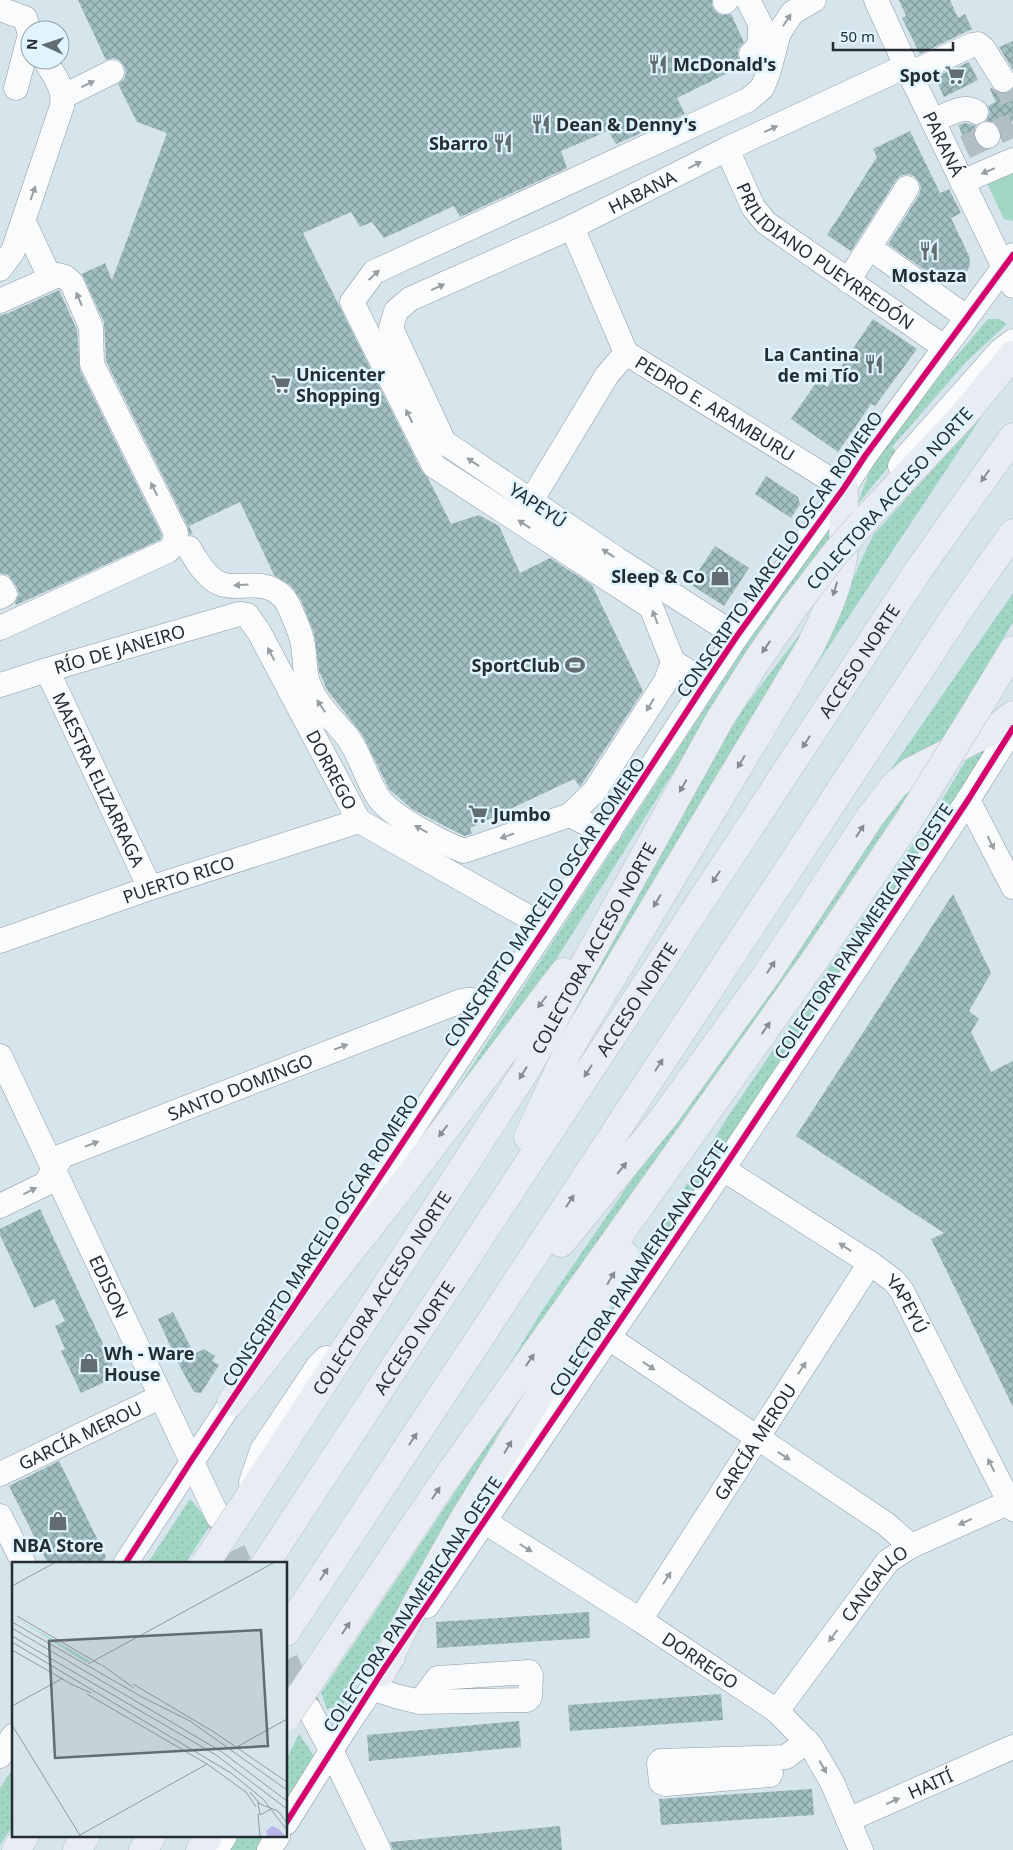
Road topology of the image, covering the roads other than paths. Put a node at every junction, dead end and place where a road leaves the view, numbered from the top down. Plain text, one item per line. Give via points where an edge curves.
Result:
1 (814, 0) edge
2 (876, 0) edge
3 (733, 1) edge
4 (0, 9) edge
5 (26, 20) edge
6 (762, 53) junction
7 (21, 70) edge
8 (51, 70) edge
9 (907, 70) junction
10 (112, 72) dead end
11 (1003, 80) tunnel mouth
12 (16, 88) dead end
13 (64, 96) junction
14 (976, 112) dead end
15 (933, 122) junction
16 (727, 149) junction
17 (1013, 160) edge
18 (962, 182) junction
19 (907, 188) dead end
20 (24, 222) junction
21 (572, 227) junction
22 (880, 255) dead end
23 (45, 267) dead end
24 (0, 269) edge
25 (1010, 270) edge
26 (848, 281) junction
27 (0, 301) edge
28 (966, 317) junction
29 (391, 328) joint
30 (944, 347) junction
31 (626, 353) junction
32 (1008, 354) edge
33 (1013, 436) edge
34 (844, 488) junction
35 (531, 501) junction
36 (1013, 533) edge
37 (239, 614) joint
38 (43, 617) dead end
39 (0, 628) edge
40 (737, 636) junction
41 (1013, 650) edge
42 (673, 662) junction
43 (47, 670) junction
44 (1013, 675) edge
45 (706, 682) junction
46 (0, 686) edge
47 (982, 702) junction
48 (1013, 715) edge
49 (1013, 728) edge
50 (968, 800) junction
51 (570, 814) junction
52 (359, 821) junction
53 (609, 833) junction
54 (641, 863) junction
55 (1013, 887) edge
56 (150, 888) junction
57 (546, 927) junction
58 (0, 941) edge
59 (484, 1019) junction
60 (0, 1056) edge
61 (745, 1058) junction
62 (723, 1169) junction
63 (53, 1170) junction
64 (0, 1206) edge
65 (491, 1218) junction
66 (870, 1263) junction
67 (609, 1338) junction
68 (469, 1354) junction
69 (160, 1397) junction
70 (231, 1402) junction
71 (757, 1438) junction
72 (191, 1461) junction
73 (0, 1474) edge
74 (1011, 1505) edge
75 (233, 1512) junction
76 (0, 1516) edge
77 (485, 1522) junction
78 (911, 1546) junction
79 (23, 1562) edge
80 (126, 1562) edge
81 (206, 1562) edge
82 (266, 1562) edge
83 (640, 1620) junction
84 (292, 1623) edge
85 (377, 1680) junction
86 (420, 1702) dead end
87 (777, 1711) junction
88 (298, 1713) edge
89 (12, 1731) edge
90 (0, 1737) edge
91 (12, 1737) edge
92 (807, 1741) junction
93 (1013, 1747) edge
94 (331, 1750) junction
95 (0, 1756) edge
96 (767, 1758) dead end
97 (288, 1820) edge
98 (848, 1820) junction
99 (25, 1838) edge
100 (85, 1838) edge
101 (151, 1838) edge
102 (207, 1838) edge
103 (224, 1838) edge
104 (277, 1838) edge
105 (16, 1850) edge
106 (77, 1850) edge
107 (143, 1850) edge
108 (200, 1850) edge
109 (216, 1850) edge
110 (269, 1850) edge
111 (379, 1850) edge
112 (861, 1850) edge

6 -> 1 street via 792,13
2 - 9 street, PARANÁ
3 - 6 street via 760,25
4 - 5 street
42 -> 6 street via 651,607 434,466 352,302 374,272 748,100 762,88 768,74
7 - 12 street
8 - 13 street
9 - 11 street, HABANA via 978,44
9 - 15 street, PARANÁ
16 -> 9 street, HABANA
13 -> 10 street
20 -> 13 street
14 - 15 street via 965,108
15 - 18 street, PARANÁ via 956,149
21 -> 16 street, HABANA
16 - 26 street, PRILIDIANO PUEYRREDÓN via 753,207 766,224
17 -> 18 street
18 - 25 street, PARANÁ
19 - 26 street
20 - 23 street
20 - 24 street via 13,251
29 -> 21 street, HABANA via 396,311 410,300
21 - 31 street, PEDRO E. ARAMBURU
22 - 28 street
25 - 28 street, CONSCRIPTO MARCELO OSCAR ROMERO
26 - 30 street, PRILIDIANO PUEYRREDÓN
39 -> 27 street via 140,556 168,551 174,544 176,533 92,364 91,327 72,283 58,275
28 - 30 street, CONSCRIPTO MARCELO OSCAR ROMERO
35 -> 29 street, YAPEYÚ via 444,442
30 - 34 street, CONSCRIPTO MARCELO OSCAR ROMERO
31 - 34 street, PEDRO E. ARAMBURU
31 - 35 street via 607,376
32 -> 54 highway, COLECTORA ACCESO NORTE, bridge via 961,418 834,555 794,607 720,719
33 -> 65 highway, ACCESO NORTE via 909,585
34 - 40 street, CONSCRIPTO MARCELO OSCAR ROMERO
34 -> 65 highway via 841,568 829,607 810,647 568,1051
40 -> 35 street, YAPEYÚ
68 -> 36 highway
37 - 43 street, RÍO DE JANEIRO
52 -> 37 street, DORREGO via 259,632 247,615
51 -> 38 street via 464,851 390,810 378,798 345,734 320,706 308,682 299,630 283,597 270,588 251,584 221,584 192,555 48,620
40 - 45 street, CONSCRIPTO MARCELO OSCAR ROMERO
41 - 47 highway
42 - 45 street
42 -> 51 street via 666,681 594,792
43 - 46 street, RÍO DE JANEIRO
43 - 56 street, MAESTRA ELIZARRAGA
44 - 47 street
45 - 53 street, CONSCRIPTO MARCELO OSCAR ROMERO
61 -> 47 highway, bridge via 907,824
68 -> 48 highway via 664,1117 767,974 893,787 910,772 995,729
49 - 50 street, COLECTORA PANAMERICANA OESTE
50 -> 55 street
50 - 62 street, COLECTORA PANAMERICANA OESTE
51 - 53 street
52 - 56 street, PUERTO RICO
52 - 57 street, DORREGO
53 - 57 street, CONSCRIPTO MARCELO OSCAR ROMERO
54 -> 70 highway via 547,995 398,1191
54 -> 75 highway, COLECTORA ACCESO NORTE via 526,1070 376,1303
56 - 58 street, PUERTO RICO
57 - 59 street, CONSCRIPTO MARCELO OSCAR ROMERO
63 -> 59 street, SANTO DOMINGO via 62,1156 461,1001 480,1003 484,1007
59 - 70 street, CONSCRIPTO MARCELO OSCAR ROMERO
60 - 63 street, EDISON
85 -> 61 highway via 462,1522
88 -> 61 highway, bridge via 318,1668 438,1490
66 -> 62 street, YAPEYÚ
62 - 67 street, COLECTORA PANAMERICANA OESTE
64 -> 63 street, SANTO DOMINGO via 45,1184
63 - 69 street, EDISON
65 - 82 highway, ACCESO NORTE
71 -> 66 street, GARCÍA MEROU
74 -> 66 street, YAPEYÚ via 902,1291
67 -> 71 street
67 - 77 street, COLECTORA PANAMERICANA OESTE
84 -> 68 highway
69 - 72 street, EDISON
69 - 73 street, GARCÍA MEROU
70 - 72 street, CONSCRIPTO MARCELO OSCAR ROMERO
71 -> 78 street via 886,1524
83 -> 71 street, GARCÍA MEROU
72 - 75 street, EDISON
72 - 80 street, CONSCRIPTO MARCELO OSCAR ROMERO
74 -> 78 street, CANGALLO
75 - 81 highway, COLECTORA ACCESO NORTE, bridge
76 - 79 street
77 -> 83 street, DORREGO
77 - 85 street, COLECTORA PANAMERICANA OESTE
78 -> 87 street, CANGALLO via 888,1561
83 - 87 street, DORREGO
85 - 86 street via 395,1696
85 - 94 street, COLECTORA PANAMERICANA OESTE
87 - 92 street, DORREGO
88 - 94 street
89 - 90 street
91 - 95 street
92 - 96 street via 786,1757
92 -> 98 street, DORREGO via 832,1782
98 -> 93 street, HAITÍ
94 - 97 street, COLECTORA PANAMERICANA OESTE
94 - 111 street
98 - 112 street, DORREGO
99 - 105 highway
100 - 106 highway
101 - 107 highway
102 - 108 highway
103 - 109 street
104 - 110 street

